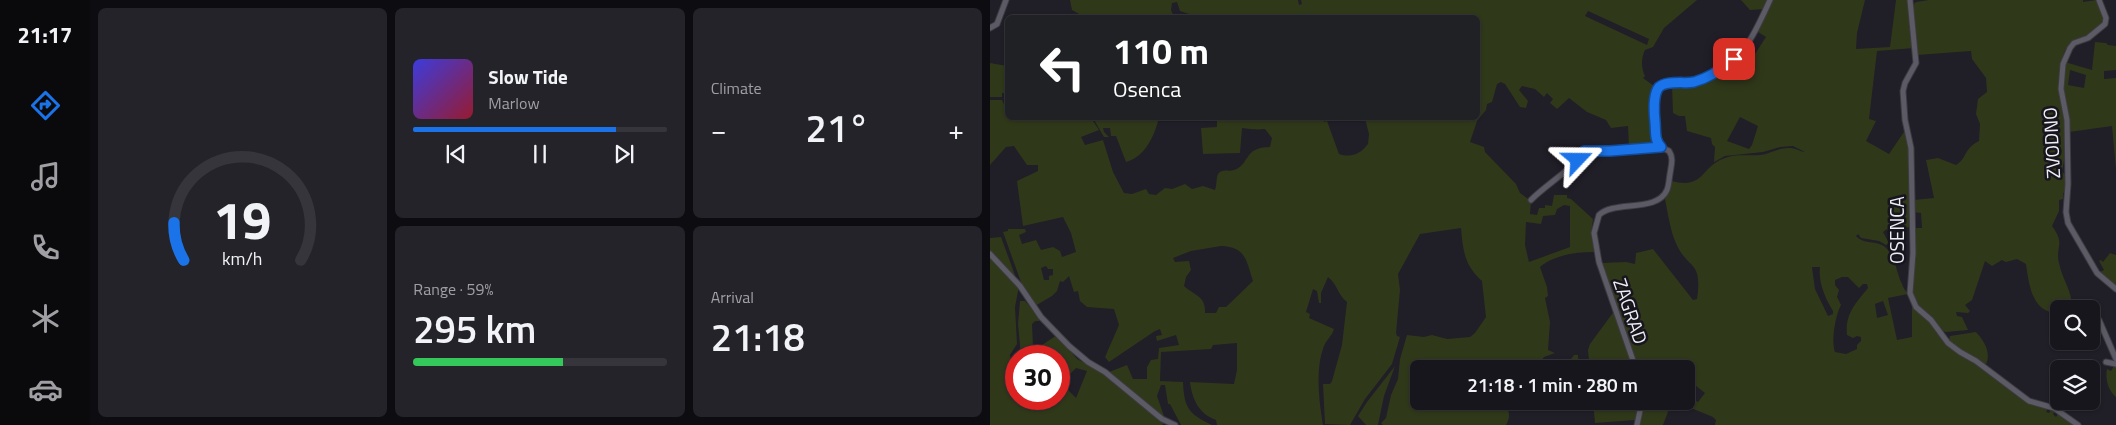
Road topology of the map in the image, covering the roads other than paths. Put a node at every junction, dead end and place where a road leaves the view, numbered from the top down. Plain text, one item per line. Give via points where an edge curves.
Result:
1 (1006, 0) edge
2 (1770, 0) edge
3 (1910, 0) edge
4 (2099, 0) edge
5 (990, 28) edge
6 (1661, 147) junction
7 (1531, 200) dead end
8 (990, 254) edge
9 (2116, 289) edge
10 (2100, 322) edge
11 (1633, 360) edge
12 (2116, 360) edge
13 (2106, 362) dead end
14 (2116, 364) edge
15 (1640, 410) edge
16 (1175, 425) edge
17 (1637, 425) edge
18 (2078, 425) edge

1 - 5 street via 998,24
2 - 6 street via 1756,33 1734,59 1705,78 1665,84 1656,92 1656,138
3 - 18 street, OSENCA via 1916,63 1905,83 1903,103 1911,148 1911,299 1948,343 2005,381 2020,396 2054,408
4 - 9 street, ZVODNO via 2105,24 2070,48 2063,64 2061,89 2067,120 2066,212 2068,223 2090,263
6 - 7 street via 1584,151 1572,167
6 - 11 street, ZAGRAD via 1672,155 1667,190 1663,196 1634,206 1611,207 1599,215 1594,233 1599,262
8 - 16 street via 1069,346 1162,419
10 - 12 street
13 - 14 street
15 - 17 street

